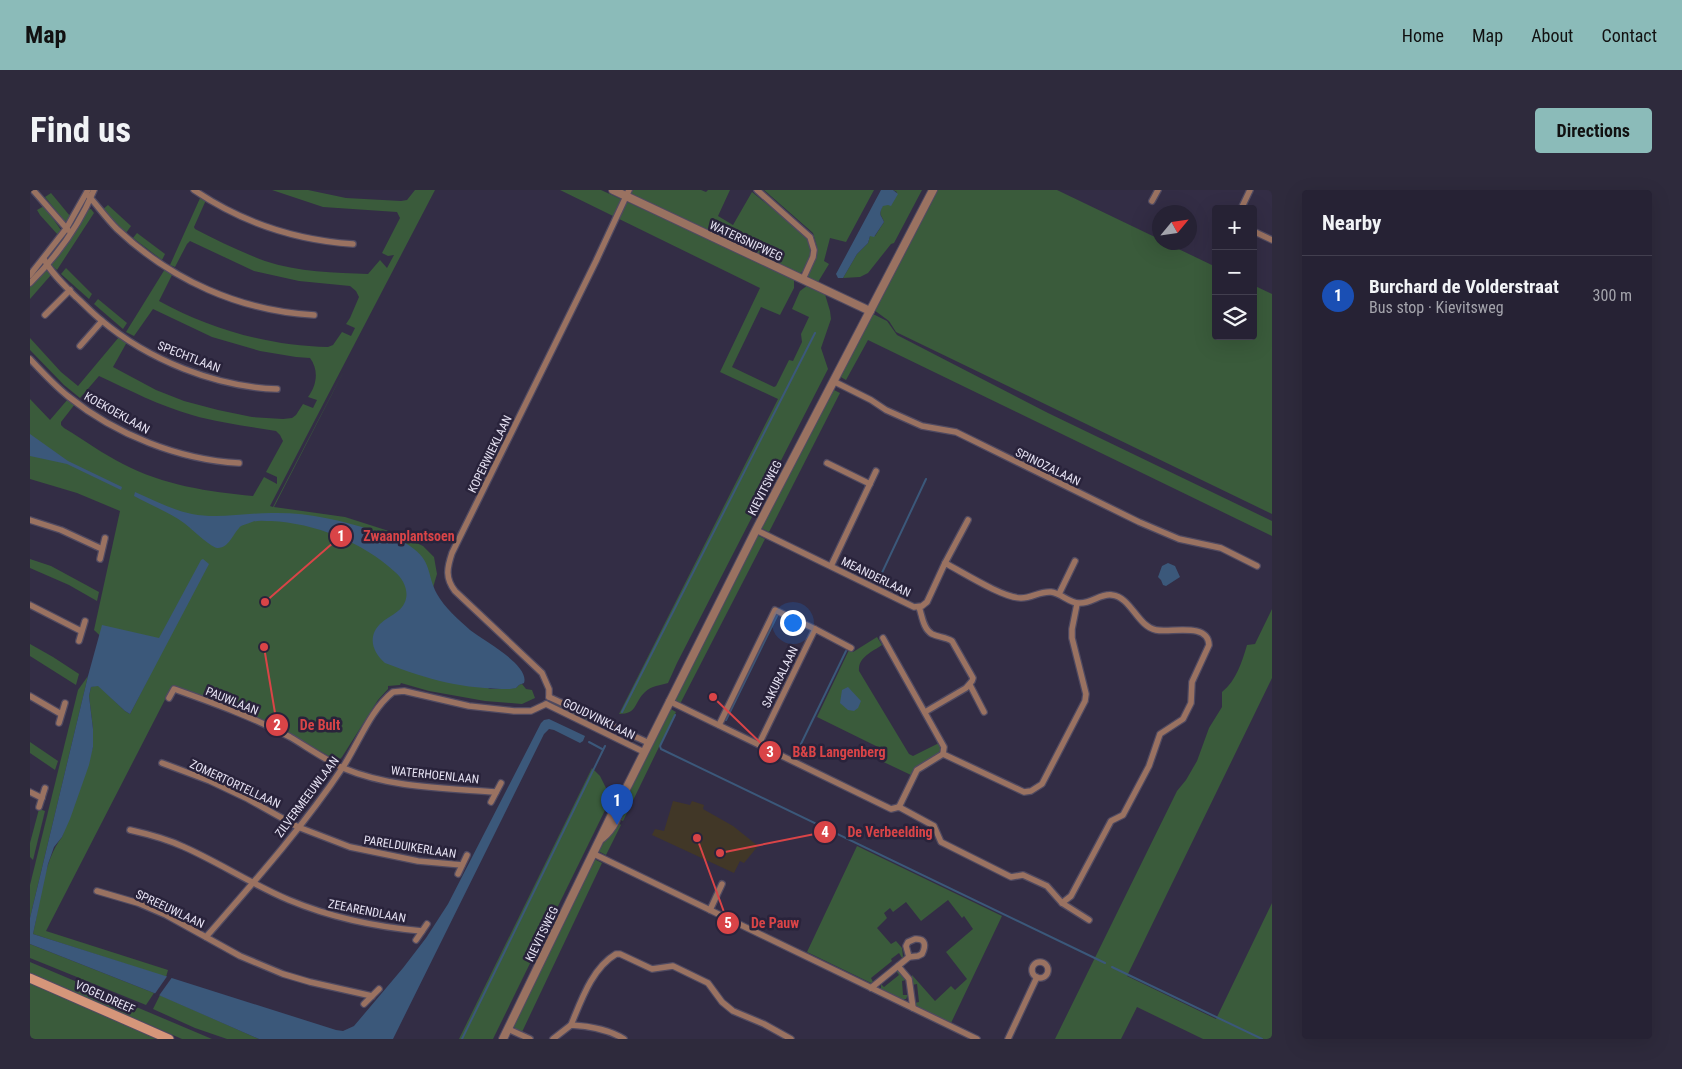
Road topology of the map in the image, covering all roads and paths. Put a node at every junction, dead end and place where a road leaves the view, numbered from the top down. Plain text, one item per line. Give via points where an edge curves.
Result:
1 (33, 190) edge
2 (94, 190) edge
3 (194, 190) edge
4 (613, 190) edge
5 (757, 190) edge
6 (933, 190) edge
7 (1158, 190) edge
8 (1250, 190) edge
9 (627, 193) edge
10 (88, 194) edge
11 (1152, 201) dead end
12 (1243, 205) edge
13 (69, 230) junction
14 (1257, 233) edge
15 (1272, 240) edge
16 (353, 244) dead end
17 (44, 259) junction
18 (47, 266) junction
19 (30, 275) edge
20 (803, 279) junction
21 (30, 283) edge
22 (70, 290) junction
23 (870, 311) junction
24 (45, 315) dead end
25 (314, 315) dead end
26 (102, 321) junction
27 (80, 346) dead end
28 (30, 359) edge
29 (833, 381) junction
30 (277, 389) dead end
31 (239, 463) dead end
32 (827, 463) dead end
33 (876, 471) dead end
34 (870, 484) junction
35 (30, 520) edge
36 (968, 520) dead end
37 (756, 530) junction
38 (105, 538) dead end
39 (102, 549) junction
40 (100, 559) dead end
41 (1075, 561) dead end
42 (946, 563) junction
43 (831, 566) junction
44 (1257, 566) dead end
45 (1059, 594) junction
46 (1077, 604) junction
47 (30, 605) edge
48 (919, 607) junction
49 (85, 620) dead end
50 (815, 629) junction
51 (81, 631) junction
52 (883, 638) dead end
53 (79, 641) dead end
54 (851, 648) dead end
55 (970, 685) junction
56 (30, 696) edge
57 (549, 697) junction
58 (168, 698) dead end
59 (669, 701) junction
60 (65, 703) dead end
61 (546, 704) junction
62 (925, 712) junction
63 (984, 712) dead end
64 (61, 714) junction
65 (59, 723) dead end
66 (719, 725) junction
67 (649, 743) junction
68 (759, 744) junction
69 (644, 752) junction
70 (943, 754) junction
71 (162, 763) dead end
72 (342, 768) junction
73 (500, 783) dead end
74 (45, 788) dead end
75 (30, 792) edge
76 (496, 792) junction
77 (42, 798) junction
78 (491, 802) dead end
79 (39, 807) dead end
80 (899, 807) junction
81 (298, 827) junction
82 (130, 830) dead end
83 (594, 854) junction
84 (467, 855) dead end
85 (462, 865) junction
86 (458, 874) dead end
87 (254, 883) junction
88 (722, 884) dead end
89 (97, 890) dead end
90 (1062, 903) junction
91 (710, 910) junction
92 (1089, 920) dead end
93 (427, 924) dead end
94 (422, 931) junction
95 (206, 936) junction
96 (416, 940) dead end
97 (909, 956) dead end
98 (898, 966) junction
99 (1037, 977) dead end
100 (30, 978) edge
101 (871, 988) junction
102 (379, 989) dead end
103 (372, 996) junction
104 (364, 1004) dead end
105 (913, 1008) junction
106 (571, 1025) junction
107 (508, 1029) junction
108 (170, 1039) edge
109 (503, 1039) edge
110 (530, 1039) edge
111 (552, 1039) edge
112 (624, 1039) edge
113 (792, 1039) edge
114 (977, 1039) edge
115 (1008, 1039) edge

1 - 13 street
2 - 10 street
3 - 16 street via 222,208 267,228 324,242
4 - 9 street, WATERSNIPWEG
5 - 20 street via 810,237 813,257
6 - 23 street, KIEVITSWEG
7 - 11 street
8 - 12 street
9 - 20 street, WATERSNIPWEG
9 - 57 street, KOPERWIEKLAAN via 447,567 447,577 456,591 542,672
10 - 13 street
10 - 25 street via 116,228 142,250 198,286 264,309
13 - 17 street
13 - 18 street
14 - 15 street
17 - 18 street, SPECHTLAAN
17 - 19 street
18 - 21 street
18 - 22 street, SPECHTLAAN
20 - 23 street, WATERSNIPWEG
22 - 24 street
22 - 26 street, SPECHTLAAN
23 - 29 street, KIEVITSWEG
26 - 27 street
26 - 30 street, SPECHTLAAN via 138,346 176,365 232,383
28 - 31 street, KOEKOEKLAAN via 69,397 124,431 152,444 193,456
29 - 37 street, KIEVITSWEG
29 - 44 street, SPINOZALAAN via 922,426 956,432 1146,525 1179,539 1221,548
32 - 34 street
33 - 34 street, MEANDERLAAN
34 - 43 street, MEANDERLAAN
35 - 39 street via 62,530
36 - 42 street, MEANDERLAAN
37 - 43 street, MEANDERLAAN
37 - 59 street, KIEVITSWEG
38 - 39 street
39 - 40 street
41 - 45 street
42 - 45 street via 1010,597 1024,598 1043,592
42 - 48 street, MEANDERLAAN via 927,602
43 - 48 street, MEANDERLAAN
45 - 46 street
46 - 70 street via 1072,638 1085,701 1042,784 1024,792
46 - 90 street via 1112,594 1121,598 1155,630 1192,630 1204,634 1209,645 1192,682 1190,703 1183,719 1160,734 1123,815 1111,821 1071,896
47 - 51 street
48 - 55 street via 926,629 952,641 971,673
49 - 51 street
50 - 54 street
50 - 66 street via 775,610
50 - 68 street, SAKURALAAN
51 - 53 street
52 - 62 street
55 - 62 street
55 - 63 street
56 - 64 street
57 - 61 street
57 - 67 street, GOUDVINKLAAN
58 - 72 street, PAUWLAAN via 174,689 218,705 289,737
59 - 66 street
59 - 67 street, KIEVITSWEG
60 - 64 street
61 - 69 street, GOUDVINKLAAN
61 - 72 street, ZILVERMEEUWLAAN via 531,711 514,712 469,706 404,691 393,692 380,704
62 - 70 street via 944,747
64 - 65 street
66 - 68 street
67 - 69 street, KIEVITSWEG
68 - 80 street via 891,809
69 - 83 street, KIEVITSWEG
70 - 80 street via 917,770
71 - 81 street, ZOMERTORTELLAAN via 225,788
72 - 76 street, WATERHOENLAAN via 412,785
72 - 81 street, ZILVERMEEUWLAAN
73 - 76 street, WATERHOENLAAN
74 - 77 street
75 - 77 street
76 - 78 street, WATERHOENLAAN
77 - 79 street
80 - 90 street via 934,826 941,842 1011,877 1023,875 1047,886
81 - 85 street, PARELDUIKERLAAN via 350,847
81 - 87 street, ZILVERMEEUWLAAN
82 - 87 street, ZEEARENDLAAN via 182,846
83 - 91 street
83 - 107 street, KIEVITSWEG
84 - 85 street, PARELDUIKERLAAN
85 - 86 street, PARELDUIKERLAAN
87 - 94 street, ZEEARENDLAAN via 319,912 348,920
87 - 95 street, ZILVERMEEUWLAAN
88 - 91 street
89 - 95 street, SPREEUWLAAN via 138,903
90 - 92 street
91 - 101 street
93 - 94 street, ZEEARENDLAAN
94 - 96 street, ZEEARENDLAAN
95 - 103 street, SPREEUWLAAN via 240,956 283,974
97 - 98 street
98 - 101 street
98 - 105 street via 909,979
99 - 115 street
100 - 108 main road, VOGELDREEF
101 - 105 street
102 - 103 street
103 - 104 street
105 - 114 street
106 - 111 street
106 - 112 street via 614,1033
106 - 113 street via 597,972 612,956 620,954 652,969 673,966 708,983 733,1011
107 - 109 street, KIEVITSWEG
107 - 110 street

